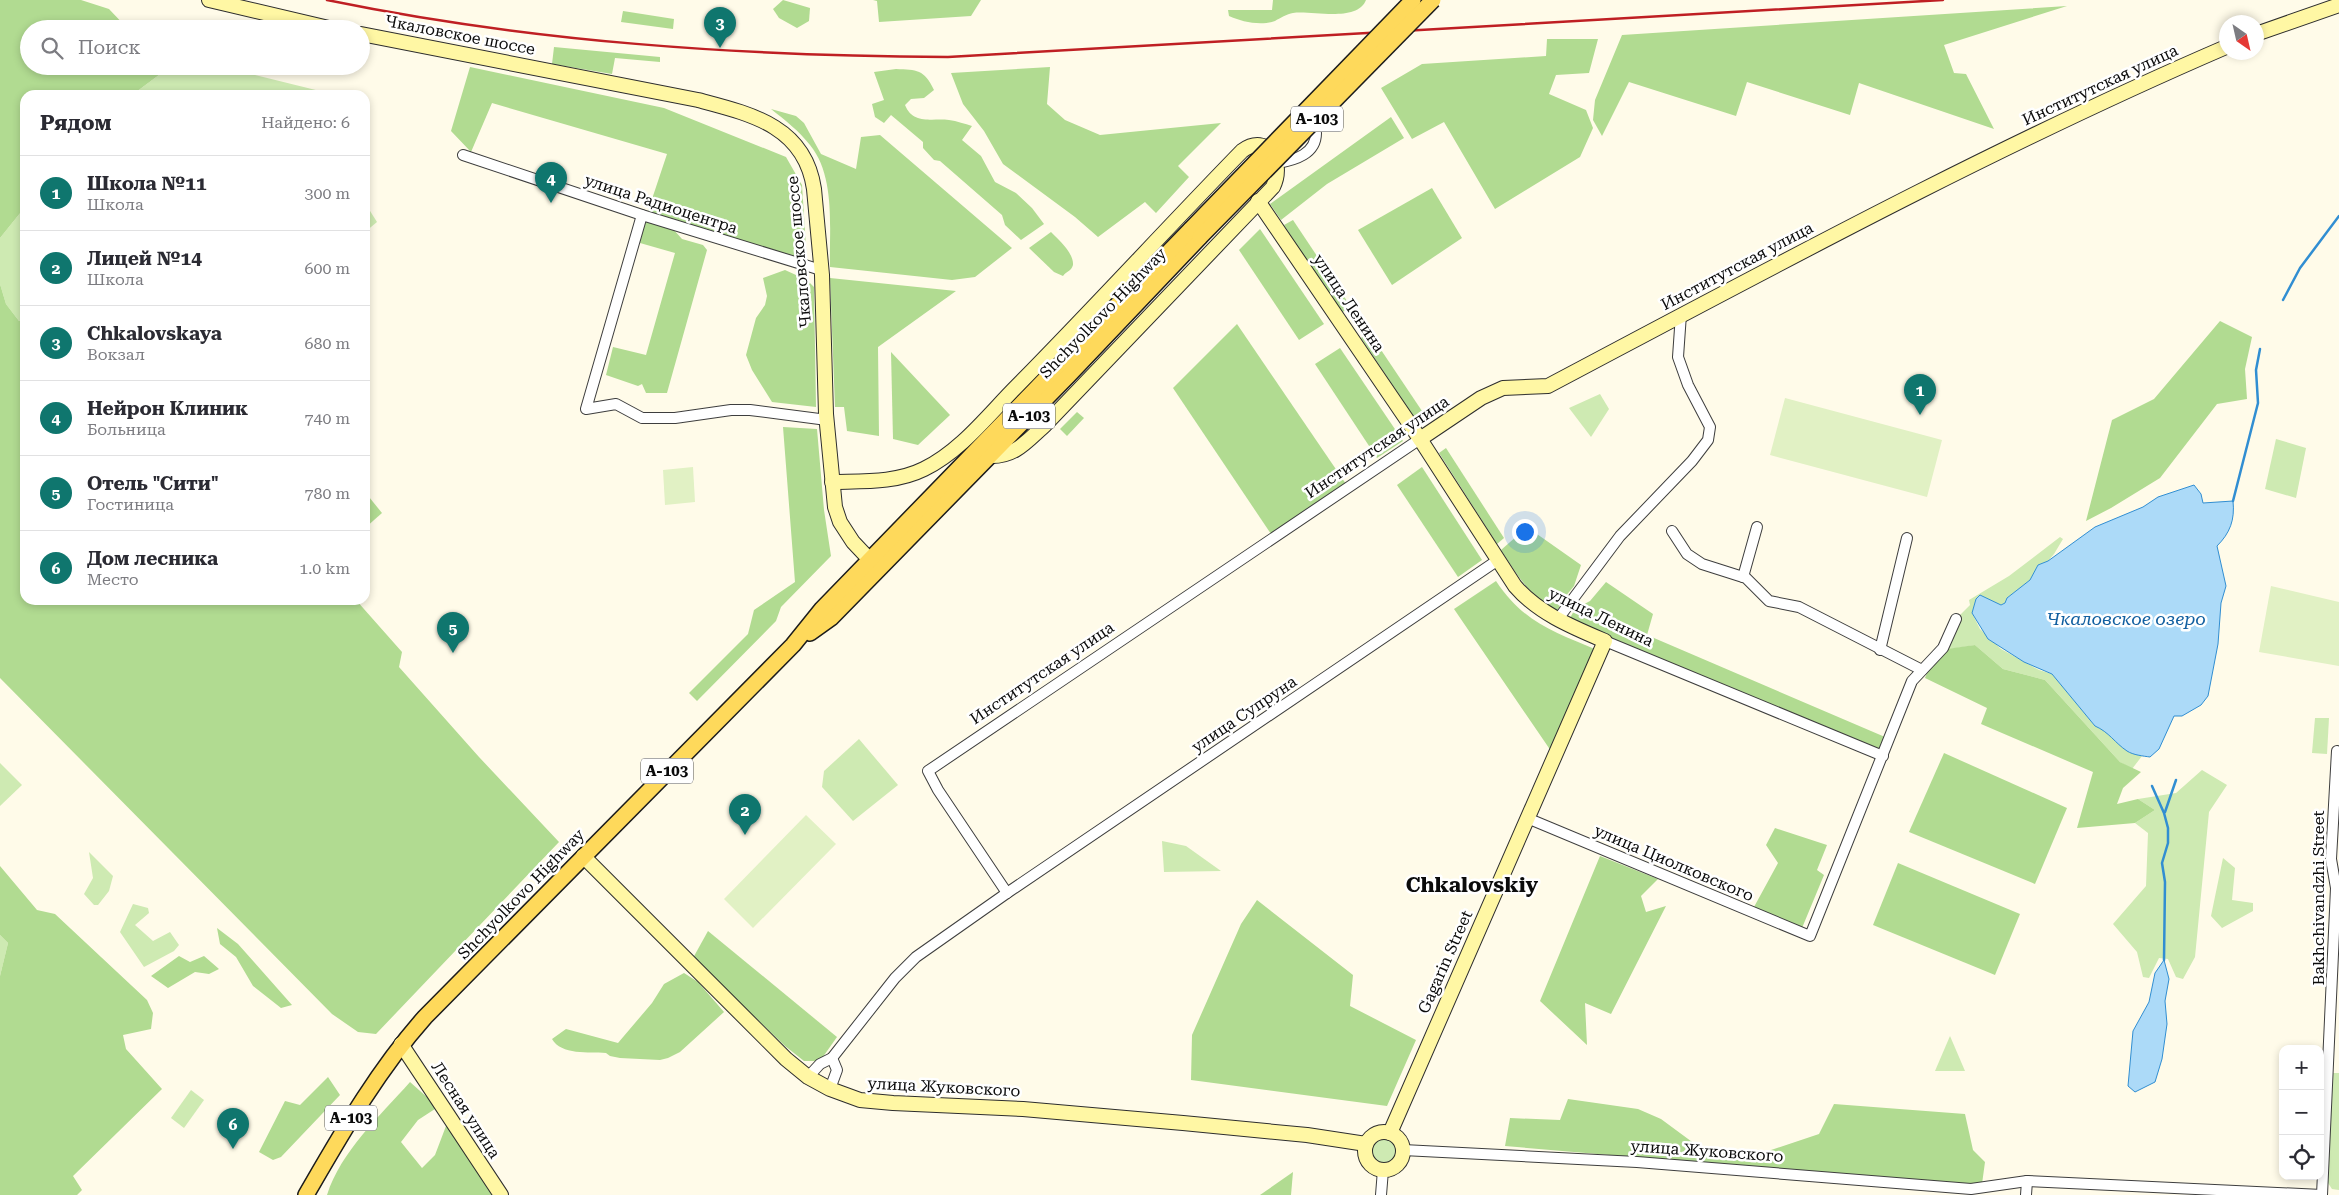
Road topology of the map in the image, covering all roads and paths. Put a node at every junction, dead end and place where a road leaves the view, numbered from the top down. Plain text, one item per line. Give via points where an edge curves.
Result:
1 (209, 0) edge
2 (1413, 0) edge
3 (1433, 0) edge
4 (2339, 5) edge
5 (295, 20) edge
6 (2264, 31) edge
7 (370, 36) edge
8 (2219, 50) edge
9 (1316, 133) dead end
10 (463, 155) dead end
11 (1278, 164) junction
12 (1258, 201) junction
13 (642, 215) junction
14 (1196, 233) junction
15 (821, 270) junction
16 (1681, 314) junction
17 (826, 420) junction
18 (1420, 439) junction
19 (990, 456) junction
20 (852, 481) junction
21 (832, 482) junction
22 (835, 506) junction
23 (1757, 527) dead end
24 (1672, 531) dead end
25 (850, 538) junction
26 (1907, 538) dead end
27 (891, 539) junction
28 (1498, 560) junction
29 (877, 562) junction
30 (1743, 577) junction
31 (848, 583) junction
32 (1558, 619) junction
33 (1956, 619) dead end
34 (1604, 641) junction
35 (794, 645) junction
36 (1880, 650) junction
37 (1922, 670) junction
38 (2337, 751) dead end
39 (1883, 756) junction
40 (1527, 818) junction
41 (583, 856) junction
42 (1007, 893) junction
43 (401, 1044) junction
44 (832, 1058) junction
45 (808, 1077) junction
46 (830, 1088) junction
47 (1390, 1133) junction
48 (1366, 1144) junction
49 (1403, 1150) junction
50 (1383, 1170) junction
51 (2027, 1181) junction
52 (2147, 1191) edge
53 (306, 1195) edge
54 (501, 1195) edge
55 (1381, 1195) edge
56 (2026, 1195) edge
57 (2322, 1195) edge

1 - 5 street
2 - 14 main road, Shchyolkovo Highway / А-103, bridge
3 - 14 main road, Shchyolkovo Highway / А-103, bridge
4 - 6 street
7 - 15 street, Чкаловское шоссе via 698,100 739,111 780,130 806,158 812,175
8 - 16 street, Институтская улица via 1893,204
9 - 11 street via 1310,151
10 - 13 street, улица Радиоцентра
11 - 12 street, А-103 via 1273,186
11 - 20 street, А-103 via 1272,154 1259,145 1242,151 1046,357 943,458 910,475 887,480
12 - 18 street, улица Ленина
12 - 19 street, А-103 via 1045,425 1013,452 1003,457
13 - 15 street, улица Радиоцентра
13 - 17 street via 586,409 616,404 642,418 750,410
14 - 19 main road, Shchyolkovo Highway / А-103
14 - 27 main road, Shchyolkovo Highway / А-103
15 - 17 street, Чкаловское шоссе
16 - 18 street, Институтская улица via 1548,386 1503,388 1481,398
16 - 32 street via 1678,357 1688,385 1710,427 1708,440 1620,536
17 - 20 street via 842,474
17 - 21 street, Чкаловское шоссе
18 - 28 street, улица Ленина
18 - 42 street, Институтская улица via 928,771
19 - 29 main road, Shchyolkovo Highway / А-103
20 - 21 street, А-103
20 - 22 street via 837,496
21 - 22 street, Чкаловское шоссе
22 - 25 street, Чкаловское шоссе
23 - 30 street
24 - 30 street via 1686,554 1702,564
25 - 27 street via 870,546 878,546
25 - 29 street, Чкаловское шоссе
25 - 31 street via 857,556
26 - 36 street
27 - 29 main road, Shchyolkovo Highway / А-103
28 - 32 street, улица Ленина via 1526,600
28 - 42 street, улица Супруна
29 - 31 main road, Shchyolkovo Highway / А-103
29 - 35 main road, Shchyolkovo Highway / А-103 via 831,618
30 - 36 street via 1769,601 1800,607
31 - 35 main road, Shchyolkovo Highway / А-103 via 822,609
32 - 34 street, улица Ленина
33 - 37 street via 1943,648
34 - 39 street, улица Ленина
34 - 40 street, Gagarin Street
35 - 41 main road, Shchyolkovo Highway / А-103
36 - 37 street
37 - 39 street via 1912,681
38 - 57 street, Bakhchivandzhi Street via 2331,859 2336,888
39 - 40 street, улица Циолковского via 1810,936
40 - 47 street, Gagarin Street
41 - 43 main road, Shchyolkovo Highway / А-103
41 - 45 street, улица Жуковского via 786,1059
42 - 44 street via 916,957 895,978
43 - 53 main road, Shchyolkovo Highway / А-103 via 352,1115
43 - 54 street, Лесная улица
44 - 45 street via 820,1064
44 - 46 street via 837,1070
45 - 46 street, улица Жуковского
46 - 48 street, улица Жуковского via 860,1100 875,1102 1023,1109 1307,1135
47 - 48 street via 1378,1133
47 - 49 street via 1400,1139
48 - 50 street via 1368,1161
49 - 50 street via 1395,1167
49 - 51 street, улица Жуковского via 1638,1162 1971,1189
50 - 55 street
51 - 52 street, улица Жуковского
51 - 56 street
52 - 57 street, улица Жуковского

